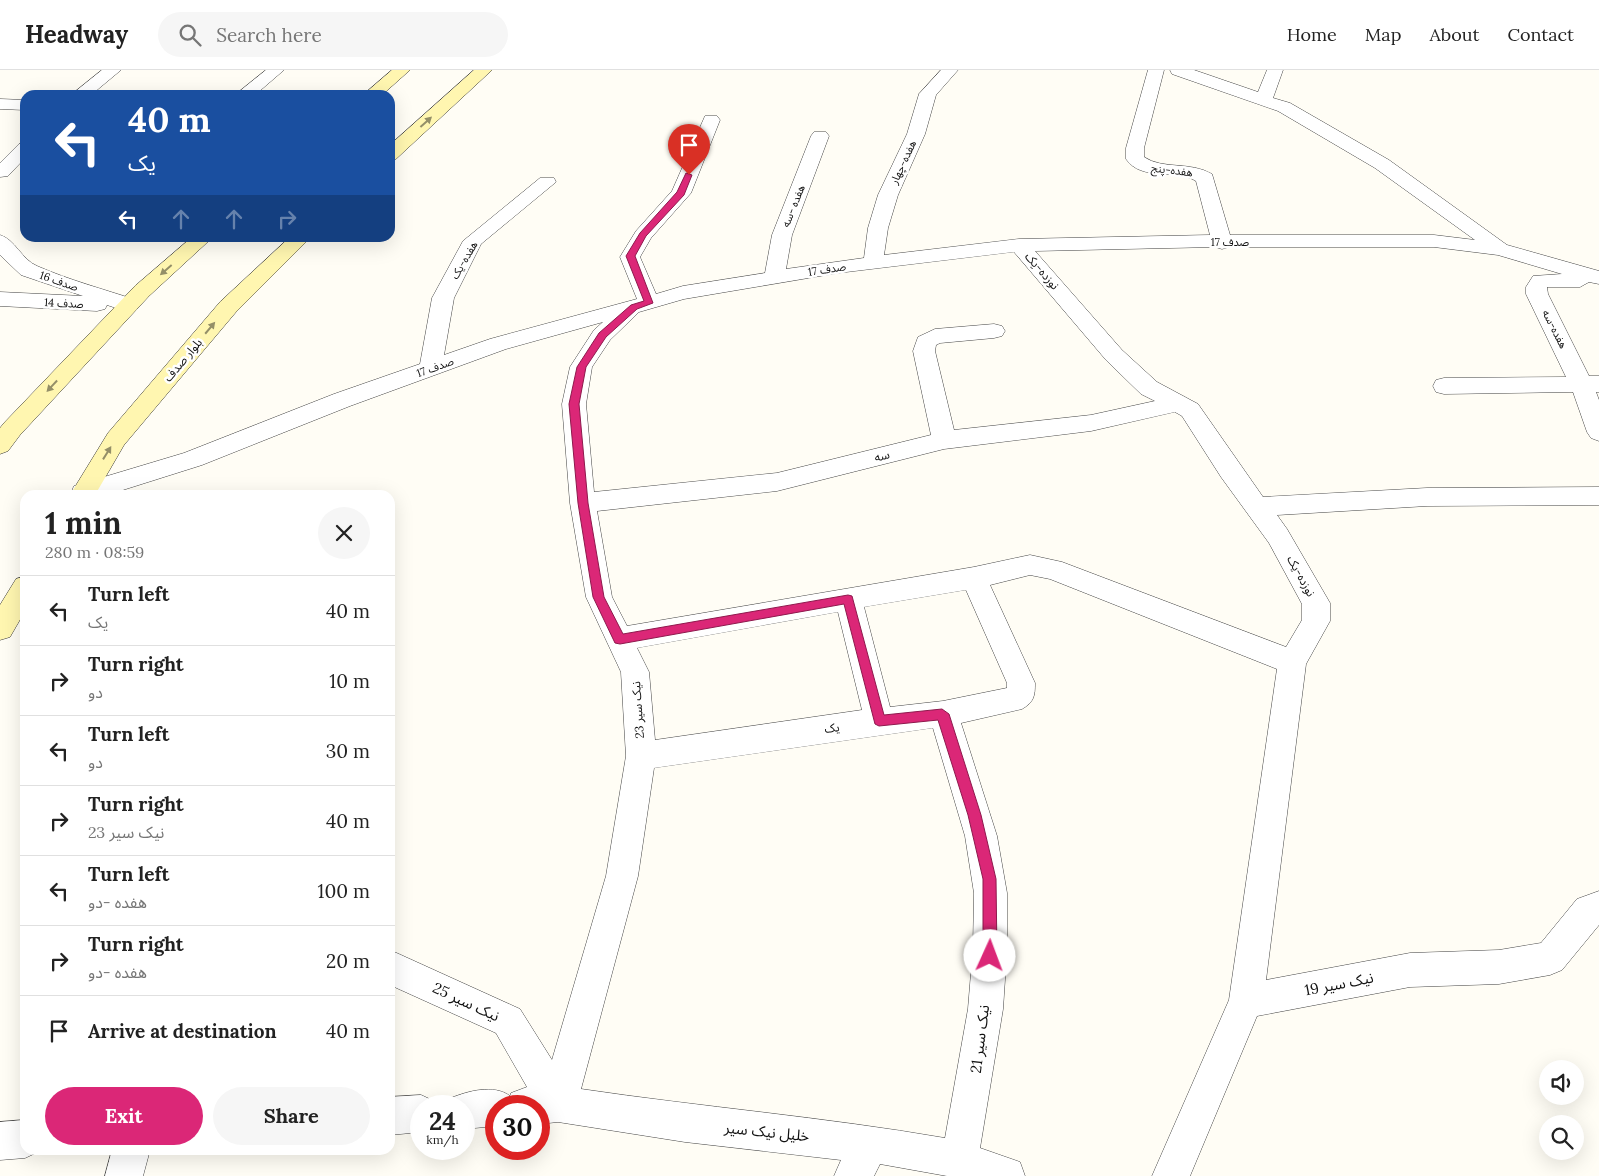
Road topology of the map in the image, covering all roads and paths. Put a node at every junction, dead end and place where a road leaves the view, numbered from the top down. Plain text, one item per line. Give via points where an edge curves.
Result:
1 (113, 70) edge
2 (276, 70) edge
3 (402, 70) edge
4 (484, 70) edge
5 (950, 70) edge
6 (1156, 70) edge
7 (1178, 70) edge
8 (1275, 70) edge
9 (87, 90) edge
10 (250, 90) edge
11 (378, 90) edge
12 (1264, 100) junction
13 (0, 104) edge
14 (20, 105) edge
15 (711, 120) dead end
16 (820, 136) dead end
17 (395, 150) edge
18 (20, 153) edge
19 (0, 174) edge
20 (547, 182) dead end
21 (0, 241) edge
22 (198, 242) edge
23 (296, 242) edge
24 (1222, 242) junction
25 (1020, 245) junction
26 (1500, 249) junction
27 (873, 263) junction
28 (774, 278) junction
29 (1599, 278) edge
30 (0, 300) edge
31 (642, 305) junction
32 (128, 306) junction
33 (994, 331) dead end
34 (430, 369) junction
35 (1590, 384) edge
36 (1444, 386) dead end
37 (1179, 403) junction
38 (1599, 432) edge
39 (944, 440) junction
40 (0, 445) edge
41 (84, 490) edge
42 (95, 490) edge
43 (1599, 496) edge
44 (583, 503) junction
45 (1256, 507) junction
46 (974, 578) junction
47 (20, 595) edge
48 (848, 599) junction
49 (0, 629) edge
50 (620, 639) junction
51 (1292, 662) junction
52 (942, 714) junction
53 (879, 720) junction
54 (641, 756) junction
55 (1599, 907) edge
56 (395, 969) edge
57 (1246, 1001) junction
58 (537, 1095) edge
59 (545, 1095) edge
60 (550, 1106) edge
61 (410, 1115) edge
62 (395, 1116) edge
63 (20, 1139) edge
64 (0, 1141) edge
65 (870, 1144) junction
66 (130, 1155) edge
67 (959, 1159) junction
68 (124, 1176) edge
69 (853, 1176) edge
70 (1006, 1176) edge
71 (1171, 1176) edge

1 - 9 street
2 - 10 street
3 - 11 street
17 -> 4 street
5 - 27 street, هفده-چهار via 928,94 916,134 888,195 878,228
6 - 24 street, هفده-پنج via 1135,148 1135,159 1142,166 1153,169 1193,172 1205,178
7 - 12 street
8 - 12 street
12 - 26 street via 1284,107 1382,164
13 - 14 street
15 - 31 street via 681,193 643,235 630,256
16 - 28 street, هفده -سه via 782,235
18 - 19 street
20 - 34 street, هفده-یک via 473,240 442,298
21 - 32 street, صدف 16 via 11,256 28,270
22 -> 32 street
41 -> 23 street, بلوار صدف via 116,439 216,322
24 - 25 street, صدف 17
24 - 26 street, صدف 17 via 1434,241
25 - 27 street, صدف 17
25 - 37 street, نوزده-یک via 1114,356 1149,388
26 - 29 street, صدف 17
27 - 28 street, صدف 17
28 - 31 street, صدف 17 via 683,294
29 - 35 street, هفده-سه via 1540,282 1536,287 1537,294
30 - 32 street, صدف 14
31 - 34 street, صدف 17 via 498,344
31 - 44 street, نیک سیر 23 via 602,335 581,367 574,404
32 -> 40 street
33 - 39 street via 934,336 926,342 924,351
34 - 42 street, صدف 17 via 193,460
35 - 36 street
35 - 38 street, هفده-سه
37 - 39 street, سه via 1091,423
37 - 45 street, نوزده-یک via 1190,410
39 - 44 street, سه via 777,482
43 - 45 street via 1427,497
44 - 50 street, نیک سیر 23 via 599,597
45 - 51 street, نوزده-یک via 1278,536 1316,603 1316,621
46 - 48 street
46 - 51 street via 1030,566 1053,569
46 - 52 street, یک via 1021,683 1021,695 1012,700
47 - 49 street
48 - 50 street
48 - 53 street
50 - 54 street, نیک سیر 23 via 635,672
51 - 57 street, نوزده-یک
52 - 53 street, یک
52 - 67 street, نیک سیر 21 via 975,815 990,879 991,942 987,986 975,1080
53 - 54 street, یک
54 - 59 street, نیک سیر 23 via 622,876
55 - 57 street, نیک سیر 19 via 1589,912 1550,958 1499,967 1410,970
56 - 58 street, نیک سیر 25 via 508,1021
57 - 71 street
60 - 65 street, خلیل نیک سیر
61 - 62 street
63 - 64 street
65 - 67 street, خلیل نیک سیر
65 - 69 street
66 - 68 street
67 - 70 street, خلیل نیک سیر

